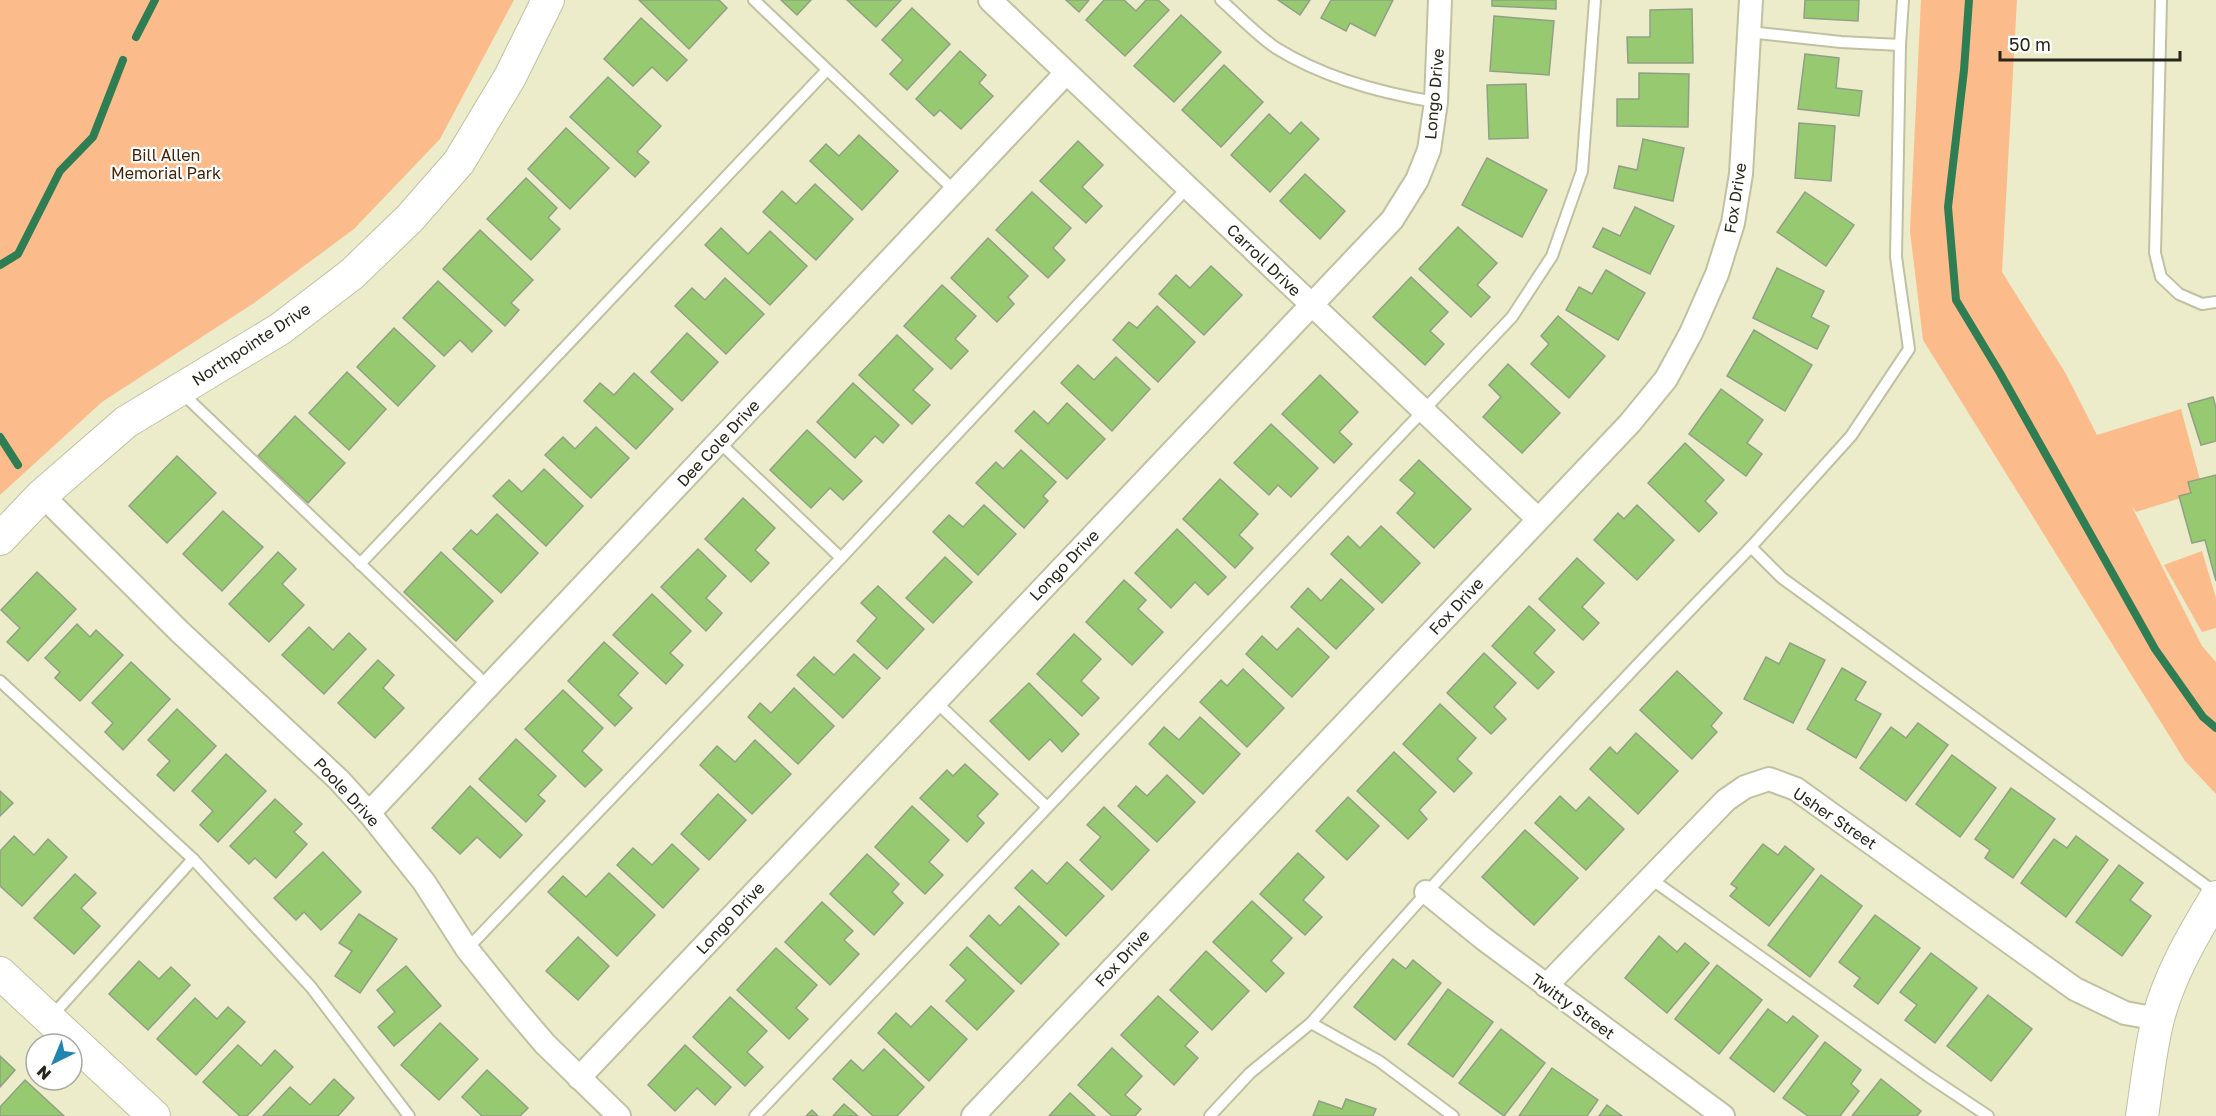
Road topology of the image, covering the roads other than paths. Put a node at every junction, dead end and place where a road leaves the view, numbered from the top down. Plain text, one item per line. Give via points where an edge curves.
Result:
1 (549, 0) edge
2 (754, 0) edge
3 (990, 0) edge
4 (1221, 0) edge
5 (1440, 0) edge
6 (1595, 0) edge
7 (1751, 0) edge
8 (1903, 0) edge
9 (2161, 0) edge
10 (1749, 32) junction
11 (1900, 45) junction
12 (827, 70) junction
13 (1066, 73) junction
14 (1436, 102) junction
15 (1188, 187) junction
16 (955, 191) junction
17 (2216, 302) edge
18 (1311, 305) junction
19 (178, 390) junction
20 (1422, 411) junction
21 (719, 442) junction
22 (42, 495) junction
23 (1538, 519) junction
24 (0, 539) edge
25 (1750, 547) junction
26 (841, 558) junction
27 (360, 564) junction
28 (0, 681) edge
29 (489, 687) junction
30 (935, 701) junction
31 (1047, 807) junction
32 (369, 813) junction
33 (194, 859) junction
34 (1651, 879) junction
35 (1426, 892) junction
36 (2216, 895) edge
37 (467, 950) junction
38 (0, 973) edge
39 (1546, 986) junction
40 (49, 1019) junction
41 (2158, 1019) junction
42 (1311, 1023) junction
43 (579, 1078) junction
44 (154, 1116) edge
45 (409, 1116) edge
46 (619, 1116) edge
47 (755, 1116) edge
48 (973, 1116) edge
49 (1210, 1116) edge
50 (1453, 1116) edge
51 (1723, 1116) edge
52 (1988, 1116) edge
53 (2142, 1116) edge

1 - 19 street, Northpointe Drive via 510,77 459,162 410,218 352,274 280,329
2 - 12 lane
3 - 13 street, Carroll Drive
4 - 14 lane via 1275,47 1337,79
5 - 14 street, Longo Drive
6 - 20 lane via 1582,171 1552,256 1512,317
7 - 10 street, Fox Drive
8 - 11 lane
9 - 17 lane via 2155,253 2162,277 2179,294 2202,304
10 - 11 lane
10 - 23 street, Fox Drive via 1741,174 1733,223 1717,274 1666,379
11 - 25 lane via 1896,257 1909,349 1851,436
12 - 16 lane
12 - 27 lane
13 - 15 street, Carroll Drive
13 - 16 street, Dee Cole Drive
14 - 18 street, Longo Drive via 1429,150 1411,190 1392,220
15 - 18 street, Carroll Drive
15 - 26 lane
16 - 21 street, Dee Cole Drive
18 - 20 street, Carroll Drive
18 - 30 street, Longo Drive
19 - 22 street, Northpointe Drive via 126,422
19 - 27 lane
20 - 23 street, Carroll Drive
20 - 31 lane
21 - 26 lane
21 - 29 street, Dee Cole Drive
22 - 24 street, Northpointe Drive
22 - 32 street, Poole Drive
23 - 48 street, Fox Drive
25 - 35 lane via 1615,686
25 - 36 lane via 1782,578
26 - 37 lane
27 - 29 lane
28 - 33 lane
29 - 32 street, Dee Cole Drive
30 - 31 lane
30 - 43 street, Longo Drive
31 - 47 lane
32 - 37 street, Poole Drive via 424,882
33 - 40 lane
33 - 45 lane via 311,987
34 - 39 street, Usher Street
34 - 41 street, Usher Street via 1726,800 1769,779 1796,789 2075,989 2125,1013
34 - 52 lane
35 - 39 street, Twitty Street
35 - 42 lane
36 - 41 street via 2174,976
37 - 43 street, Poole Drive via 545,1044
38 - 40 street
39 - 51 street, Twitty Street
40 - 44 street
41 - 53 street
42 - 49 lane via 1250,1073
42 - 50 lane via 1379,1061
43 - 46 street, Poole Drive

